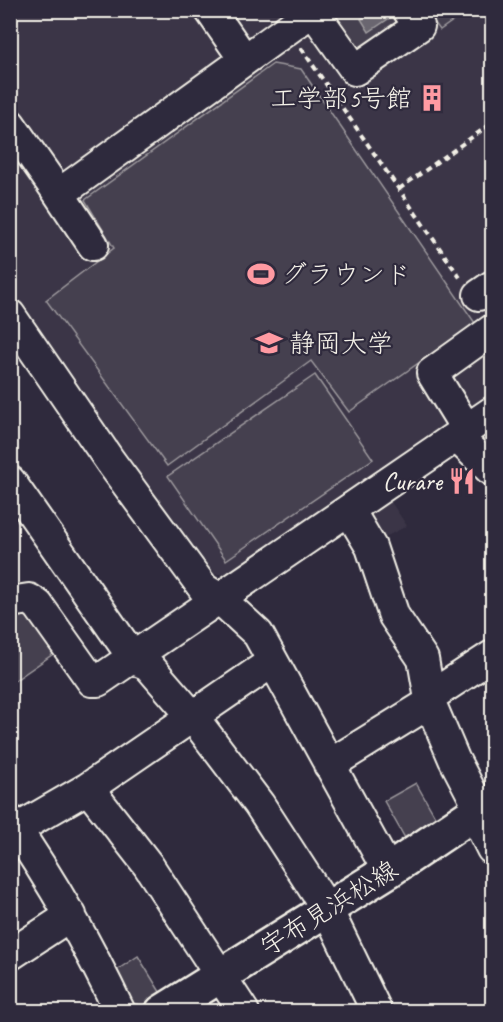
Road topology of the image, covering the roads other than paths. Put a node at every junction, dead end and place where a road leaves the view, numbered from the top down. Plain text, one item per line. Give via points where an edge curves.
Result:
1 (210, 10) edge
2 (408, 10) edge
3 (314, 11) edge
4 (244, 60) junction
5 (10, 124) edge
6 (59, 194) junction
7 (93, 245) dead end
8 (14, 327) edge
9 (492, 330) edge
10 (492, 412) edge
11 (462, 434) junction
12 (491, 470) edge
13 (10, 481) edge
14 (349, 510) junction
15 (220, 599) junction
16 (10, 602) edge
17 (492, 656) edge
18 (134, 659) junction
19 (272, 662) junction
20 (431, 699) junction
21 (193, 717) junction
22 (329, 765) junction
23 (88, 788) junction
24 (482, 808) edge
25 (13, 828) edge
26 (492, 849) edge
27 (388, 871) junction
28 (327, 909) junction
29 (71, 915) junction
30 (10, 955) edge
31 (222, 976) junction
32 (120, 1011) edge
33 (162, 1011) edge
34 (244, 1011) edge
35 (377, 1011) edge

1 - 4 street
2 - 3 street via 419,27 355,70
3 - 4 street
4 - 6 street
5 - 6 street
6 - 7 street
8 - 15 street via 204,589
9 - 11 street via 432,373
10 - 11 street
11 - 12 street
11 - 14 street
13 - 18 street
14 - 15 street
14 - 20 street via 371,547 394,616 423,659
15 - 18 street
15 - 19 street via 258,634
16 - 18 street via 29,599 38,605 92,681 103,679
17 - 20 street
18 - 21 street via 148,665
19 - 21 street
19 - 22 street
20 - 22 street
20 - 24 street via 454,759
21 - 23 street
21 - 28 street via 259,804
22 - 27 street
23 - 25 street
23 - 31 street via 148,865
24 - 26 street
24 - 27 main road, 宇布見浜松線
25 - 29 street
27 - 28 main road, 宇布見浜松線
28 - 31 main road, 宇布見浜松線
28 - 35 street
29 - 30 street
29 - 32 street
31 - 33 main road, 宇布見浜松線
31 - 34 street

